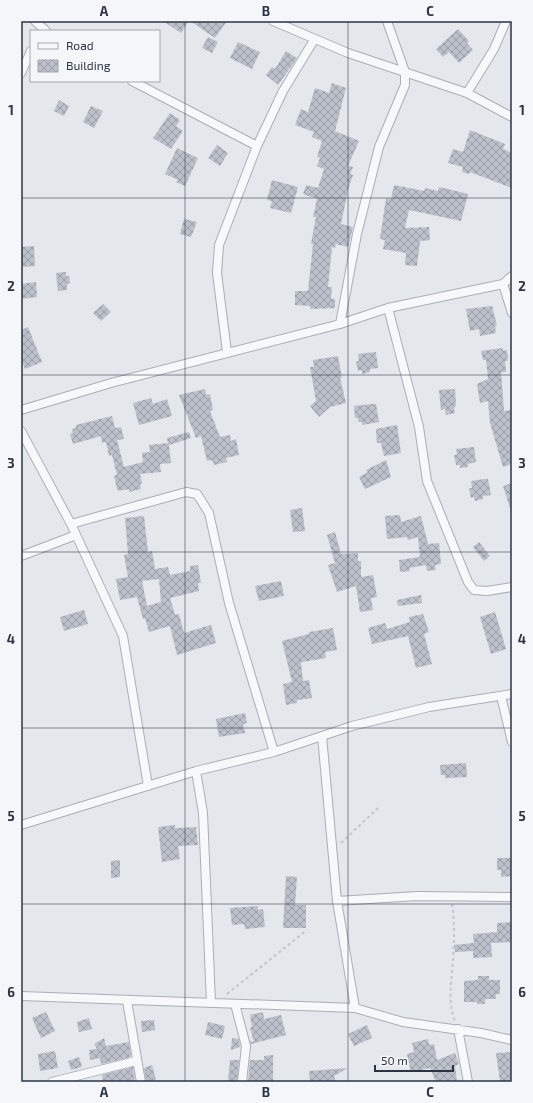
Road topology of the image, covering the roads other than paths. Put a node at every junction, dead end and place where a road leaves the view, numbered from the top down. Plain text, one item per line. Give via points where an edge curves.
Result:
1 (35, 21) edge
2 (273, 21) edge
3 (387, 21) edge
4 (506, 21) edge
5 (43, 30) edge
6 (314, 40) junction
7 (30, 53) edge
8 (405, 72) junction
9 (21, 73) edge
10 (134, 82) edge
11 (467, 93) junction
12 (512, 117) edge
13 (257, 146) junction
14 (512, 276) edge
15 (504, 284) junction
16 (388, 308) junction
17 (512, 313) edge
18 (340, 324) junction
19 (226, 352) junction
20 (21, 410) edge
21 (21, 431) edge
22 (71, 524) junction
23 (76, 535) junction
24 (21, 556) edge
25 (512, 586) edge
26 (512, 694) edge
27 (501, 696) junction
28 (322, 736) junction
29 (512, 742) edge
30 (274, 752) junction
31 (196, 771) junction
32 (148, 786) junction
33 (21, 825) edge
34 (512, 897) edge
35 (337, 901) junction
36 (21, 996) edge
37 (127, 1001) junction
38 (213, 1003) junction
39 (235, 1004) junction
40 (355, 1008) junction
41 (458, 1029) junction
42 (512, 1040) edge
43 (136, 1061) junction
44 (52, 1082) edge
45 (140, 1082) edge
46 (242, 1082) edge
47 (468, 1082) edge

1 - 5 street
2 - 6 street
3 - 8 street
4 - 11 street via 494,49
6 - 8 street
6 - 13 street via 283,91
7 - 9 street
8 - 11 street
8 - 18 street via 405,85 381,141 371,177
10 - 13 street
11 - 12 street
13 - 19 street via 219,245 217,273
14 - 15 street
15 - 16 street
15 - 17 street
16 - 18 street
16 - 25 street via 419,427 427,481 468,582 474,590 487,591
18 - 19 street
19 - 20 street via 69,394
21 - 22 street
22 - 23 street
22 - 30 street via 186,492 198,494 209,513 229,603
23 - 24 street
23 - 32 street via 123,636
26 - 27 street
27 - 28 street via 429,708 352,726
27 - 29 street
28 - 30 street
28 - 35 street
30 - 31 street
31 - 32 street
31 - 38 street via 203,814
32 - 33 street
34 - 35 street via 451,895
35 - 40 street
36 - 37 street
37 - 38 street
37 - 43 street
38 - 39 street
39 - 40 street
39 - 46 street via 246,1046
40 - 41 street via 403,1022
41 - 42 street
41 - 47 street
43 - 44 street
43 - 45 street

